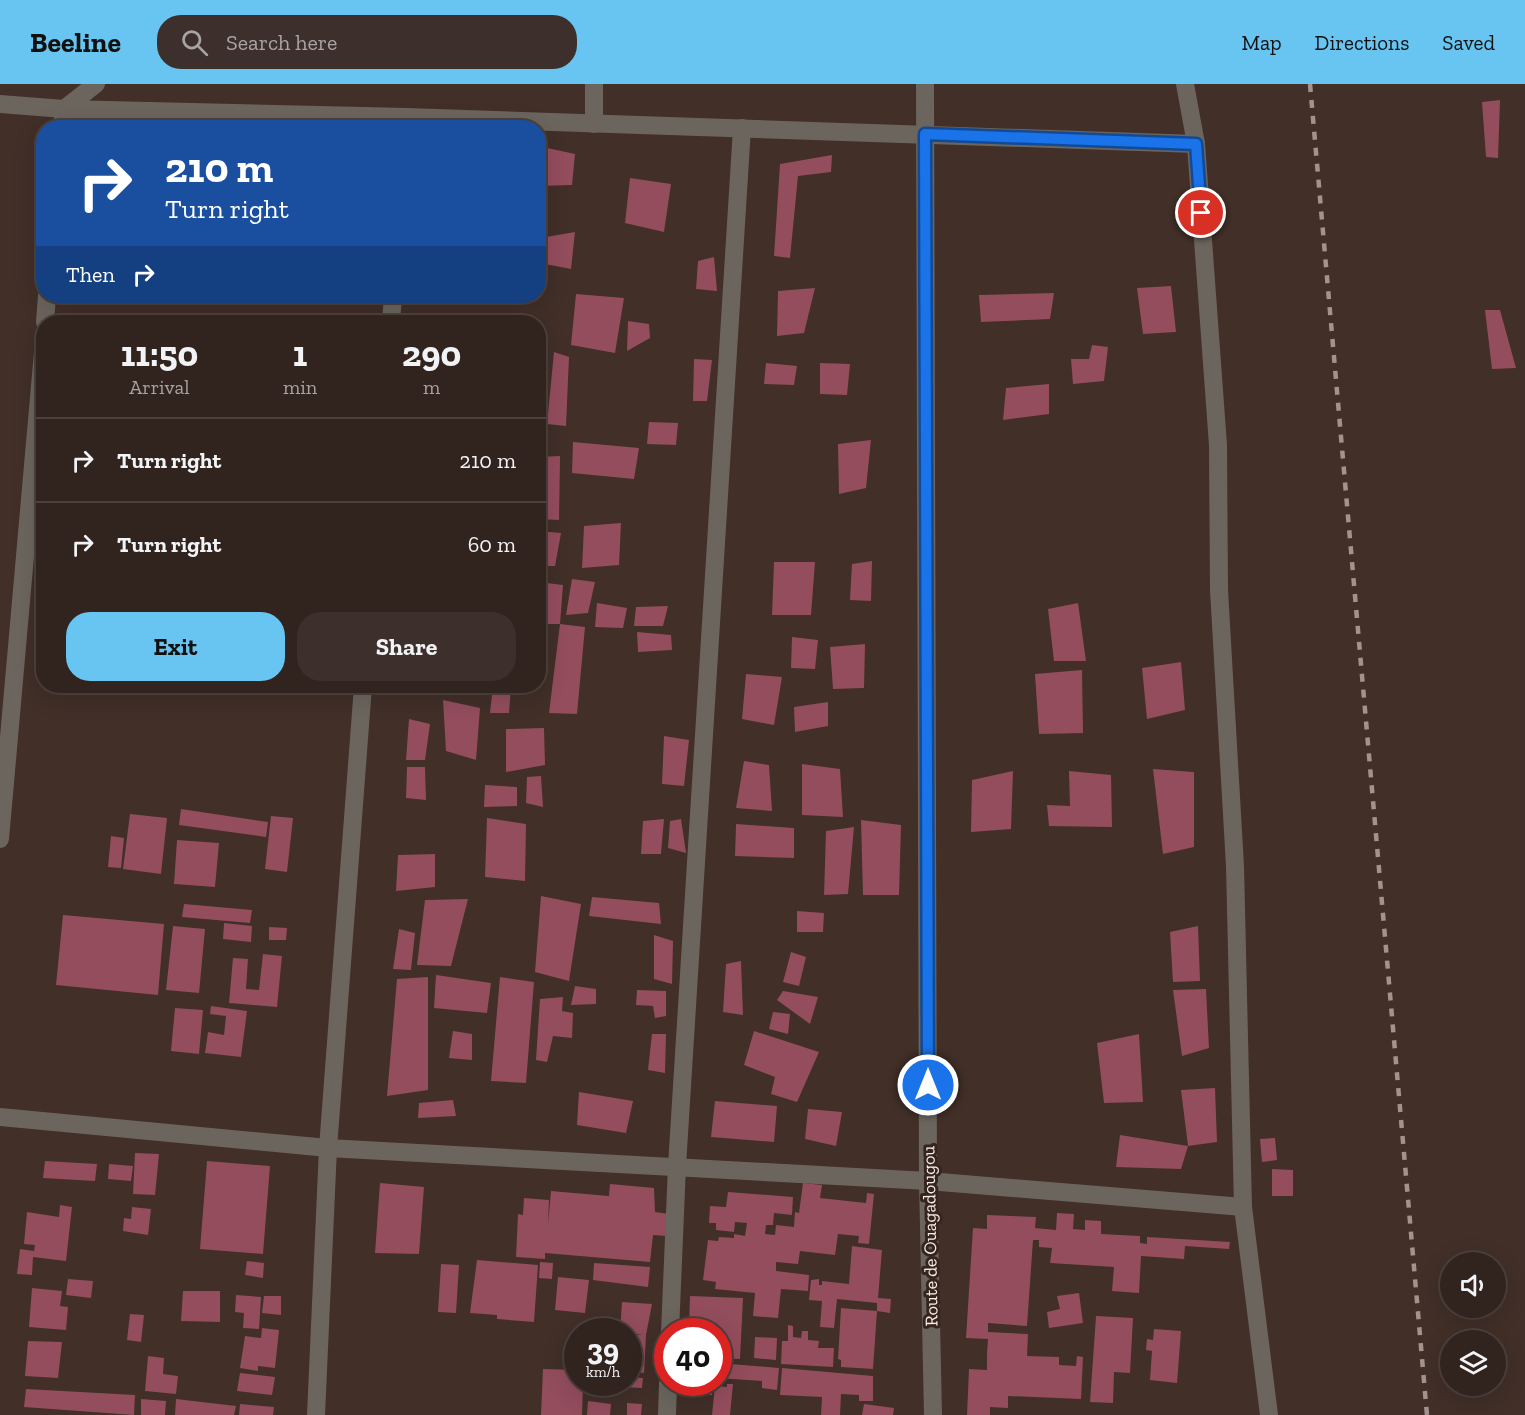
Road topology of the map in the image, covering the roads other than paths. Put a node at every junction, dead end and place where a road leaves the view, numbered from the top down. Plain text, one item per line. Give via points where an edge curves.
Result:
1 (96, 84) edge
2 (594, 84) edge
3 (925, 84) edge
4 (1185, 84) edge
5 (0, 104) edge
6 (63, 118) edge
7 (234, 120) edge
8 (546, 123) edge
9 (594, 124) junction
10 (742, 128) junction
11 (925, 134) junction
12 (1196, 144) junction
13 (36, 432) edge
14 (362, 693) edge
15 (0, 839) edge
16 (0, 1117) edge
17 (328, 1148) junction
18 (678, 1166) junction
19 (928, 1180) junction
20 (1243, 1207) junction
21 (671, 1318) edge
22 (668, 1396) edge
23 (316, 1415) edge
24 (667, 1415) edge
25 (933, 1415) edge
26 (1269, 1415) edge

1 - 6 street
2 - 9 street
3 - 11 street, Route de Ouagadougou
4 - 12 street
5 - 6 street
6 - 7 street
8 - 9 street
9 - 10 street
10 - 11 street
10 - 18 street
11 - 12 street
11 - 19 street, Route de Ouagadougou
12 - 20 street via 1218,445 1219,590 1235,866
13 - 15 street
14 - 17 street
16 - 17 street
17 - 18 street
17 - 23 street
18 - 19 street
18 - 21 street
19 - 20 street
19 - 25 street, Route de Ouagadougou
20 - 26 street
22 - 24 street

